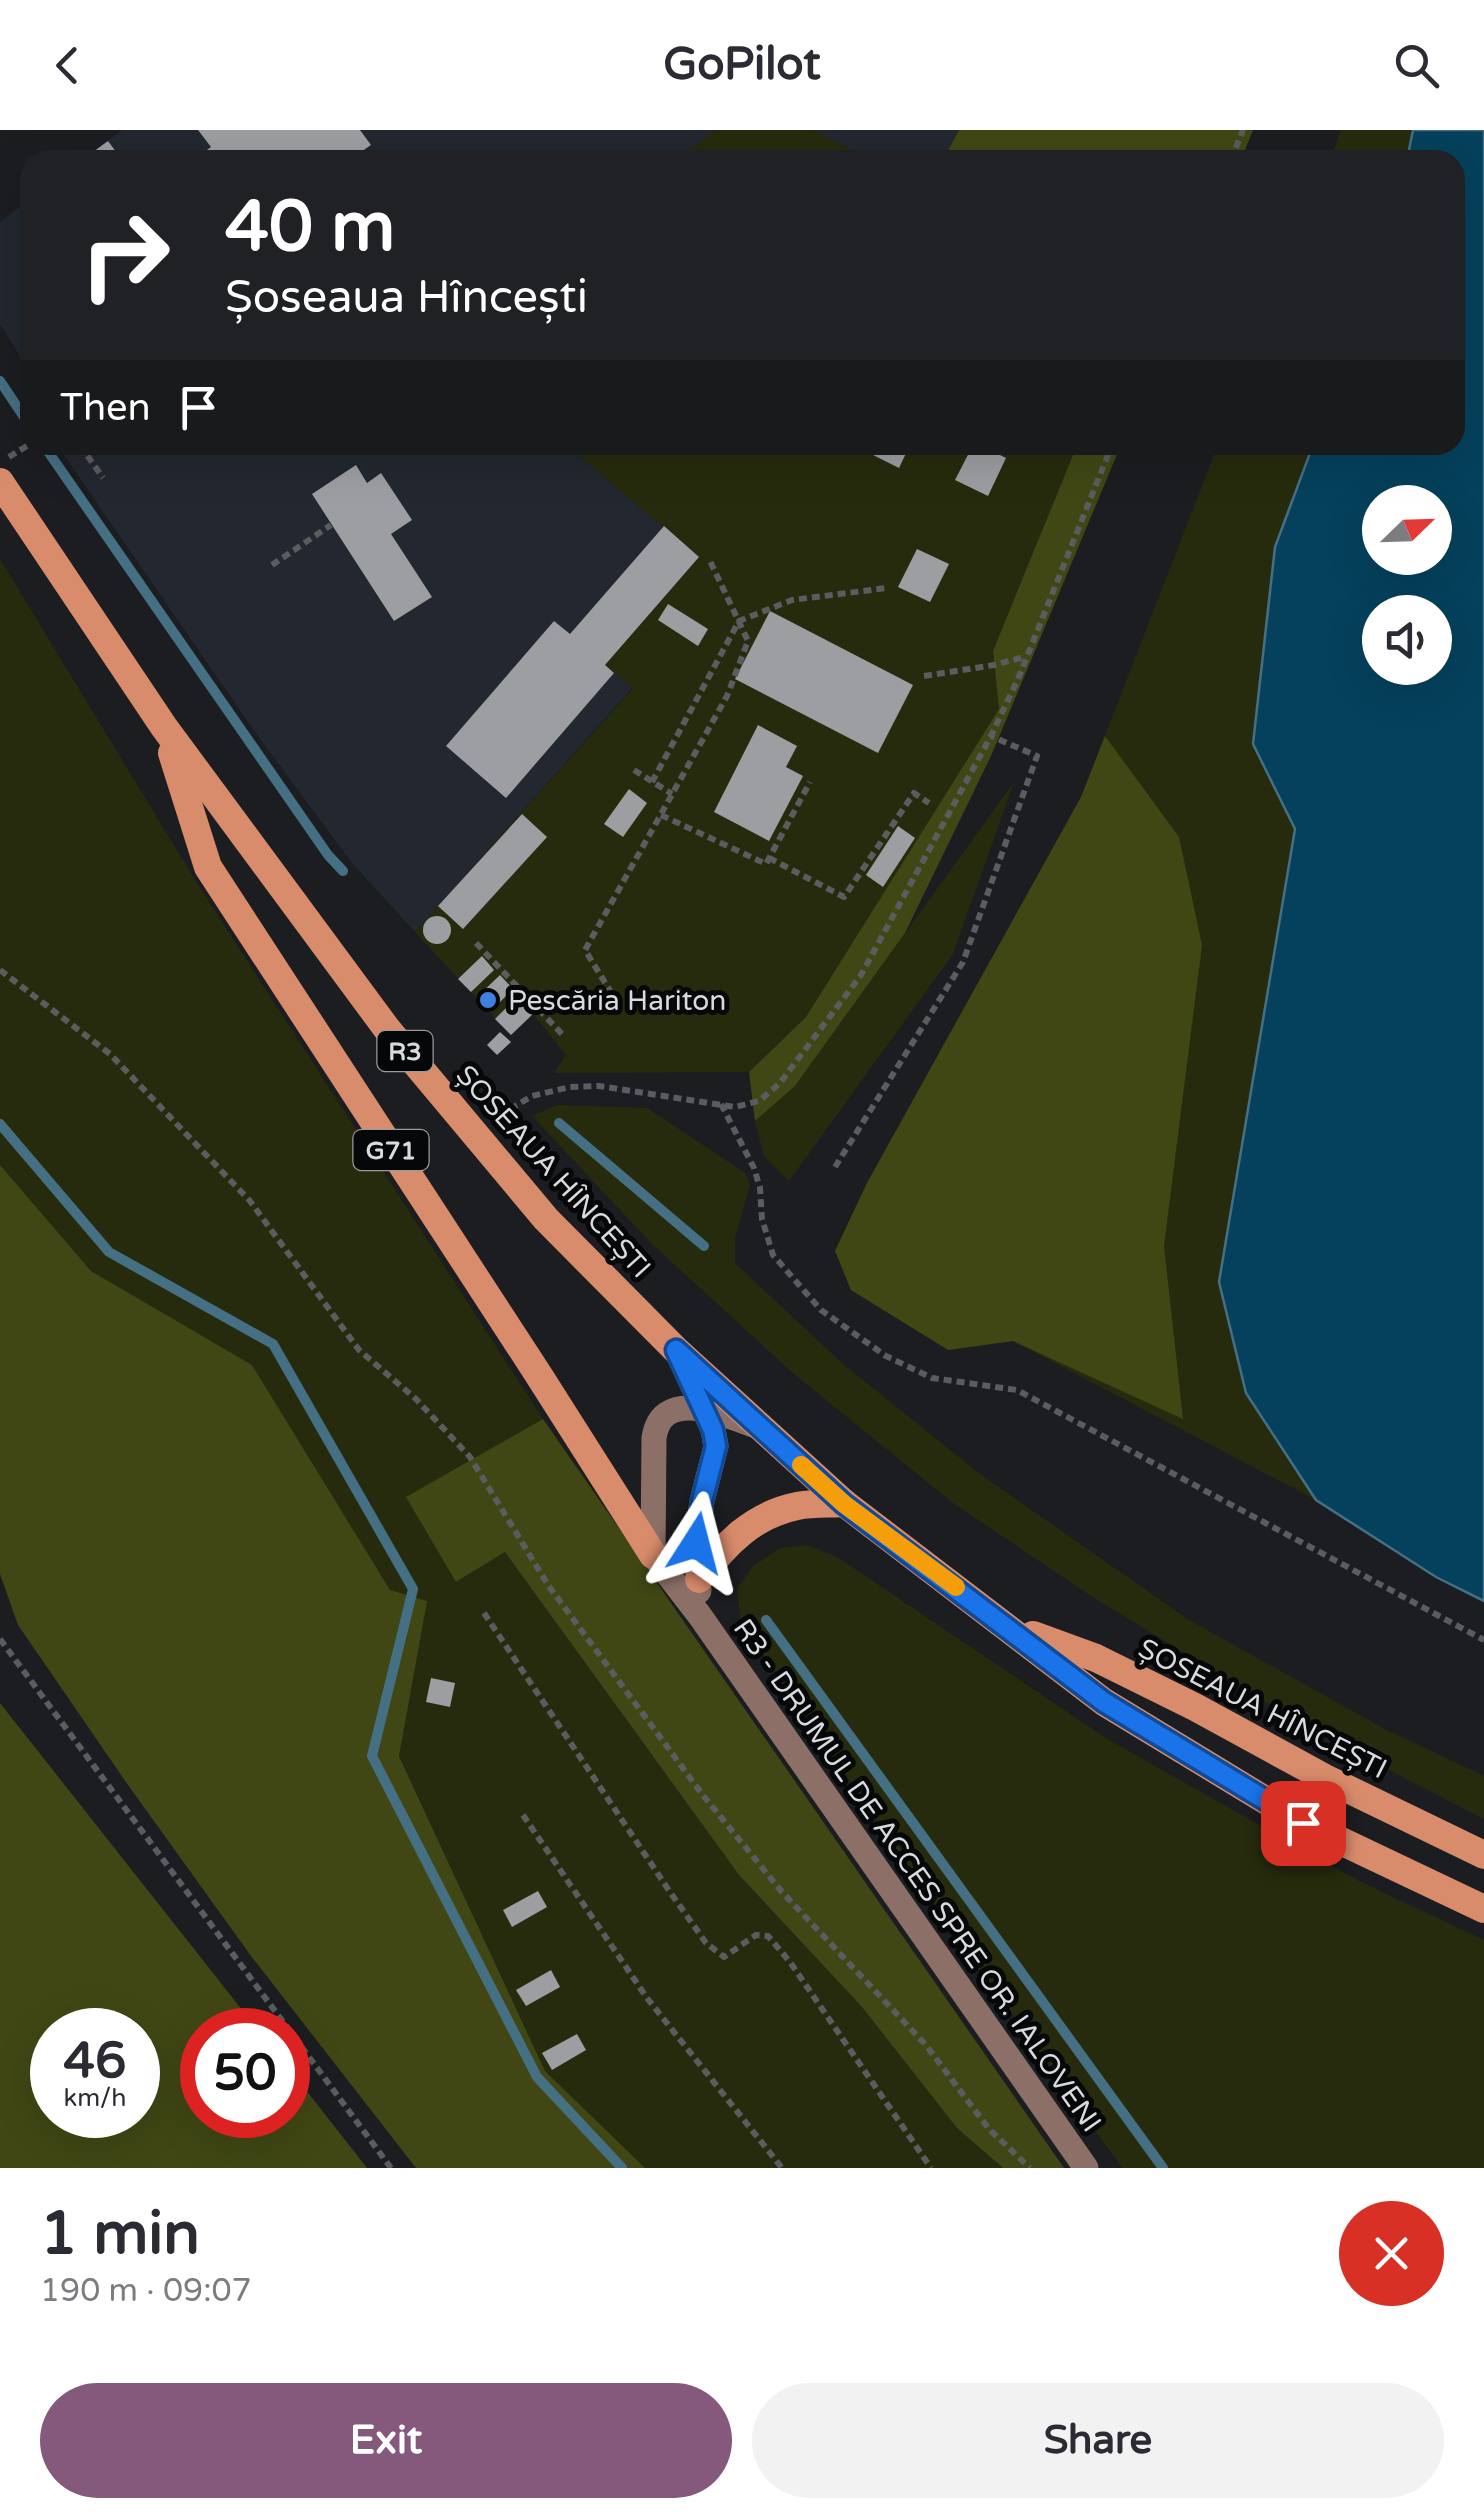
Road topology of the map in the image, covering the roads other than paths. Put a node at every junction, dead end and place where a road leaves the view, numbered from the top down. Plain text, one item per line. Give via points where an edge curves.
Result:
1 (0, 482) edge
2 (164, 727) junction
3 (676, 1350) junction
4 (704, 1408) junction
5 (759, 1426) junction
6 (844, 1504) junction
7 (653, 1556) junction
8 (699, 1579) junction
9 (700, 1616) junction
10 (1008, 1626) junction
11 (1484, 1855) edge
12 (1484, 1909) edge
13 (1086, 2168) edge

1 - 2 highway, ȘOSEAUA HÎNCEȘTI / R3
2 - 3 highway, ȘOSEAUA HÎNCEȘTI / R3 via 387,1029 546,1219
2 - 7 highway, G71 via 208,867
3 - 4 main road, R3 - DRUMUL DE ACCES SPRE OR. IALOVENI
3 - 5 highway, ȘOSEAUA HÎNCEȘTI / R3
4 - 5 main road
4 - 7 main road via 674,1410 656,1425
4 - 8 main road, R3 - DRUMUL DE ACCES SPRE OR. IALOVENI via 716,1446 696,1543
5 - 6 highway, ȘOSEAUA HÎNCEȘTI / R3
6 - 8 highway via 797,1506 751,1524
6 - 10 highway, ȘOSEAUA HÎNCEȘTI / R3
7 - 9 main road, R3 - DRUMUL DE ACCES SPRE OR. IALOVENI / G71
8 - 9 main road, R3 - DRUMUL DE ACCES SPRE OR. IALOVENI
9 - 13 main road, R3 - DRUMUL DE ACCES SPRE OR. IALOVENI / G71
10 - 11 highway, ȘOSEAUA HÎNCEȘTI / R3 via 1096,1658
10 - 12 highway, ȘOSEAUA HÎNCEȘTI / R3 via 1104,1702 1288,1814

